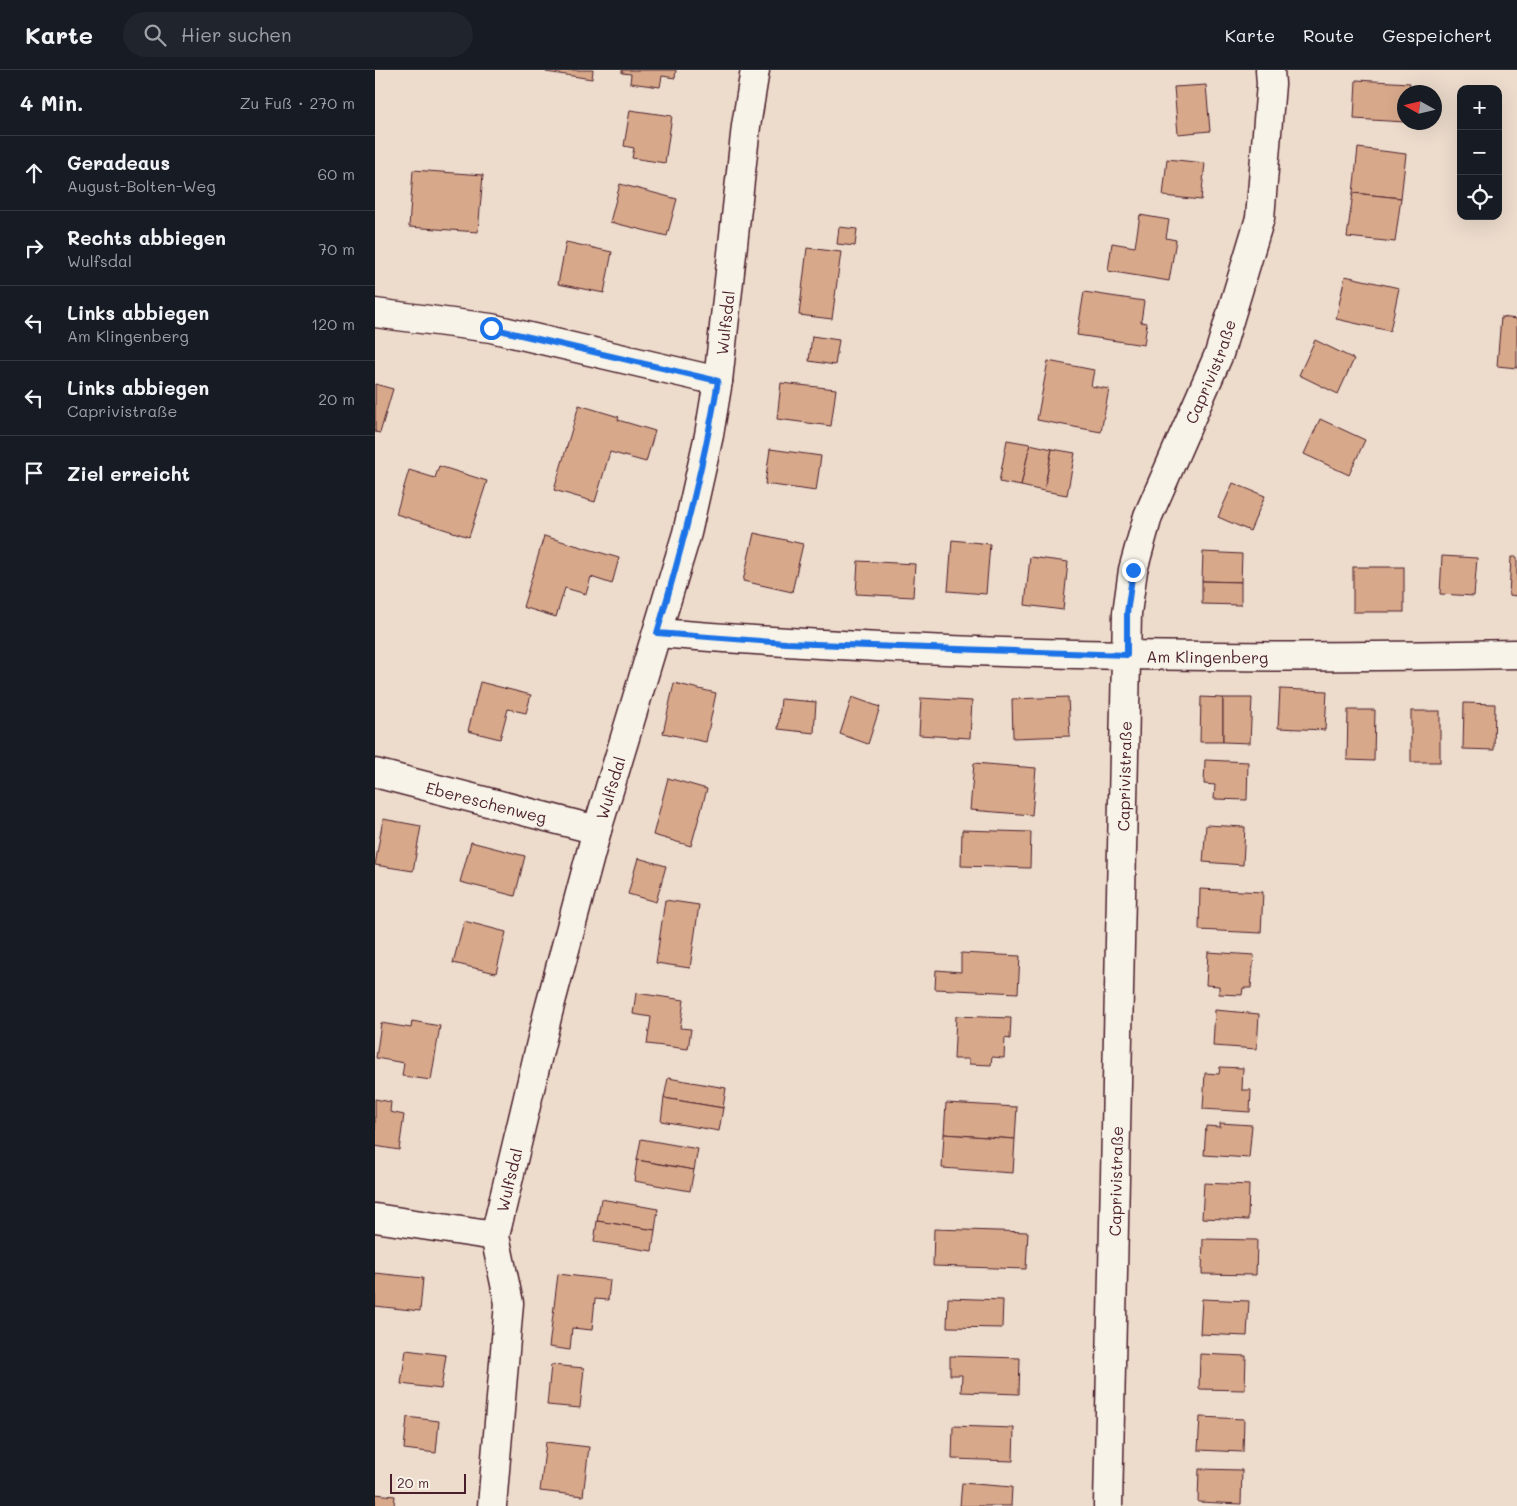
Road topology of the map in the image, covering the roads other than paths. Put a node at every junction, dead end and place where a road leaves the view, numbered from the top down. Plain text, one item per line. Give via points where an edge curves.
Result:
1 (755, 70) edge
2 (1270, 70) edge
3 (375, 313) edge
4 (718, 381) junction
5 (657, 633) junction
6 (1517, 654) edge
7 (1127, 655) junction
8 (375, 773) edge
9 (597, 830) junction
10 (375, 1218) edge
11 (495, 1236) junction
12 (492, 1506) edge
13 (1108, 1506) edge

1 - 4 street, Wulfsdal
2 - 7 street, Caprivistraße via 1260,218 1219,354 1148,516 1133,570 1127,613
3 - 4 street via 491,328
4 - 5 street, Wulfsdal via 687,533
5 - 7 street, Am Klingenberg via 786,643
5 - 9 street, Wulfsdal
6 - 7 street, Am Klingenberg
7 - 13 street, Caprivistraße
8 - 9 street, Ebereschenweg
9 - 11 street, Wulfsdal via 548,1013
10 - 11 street
11 - 12 street, Wulfsdal via 509,1303

